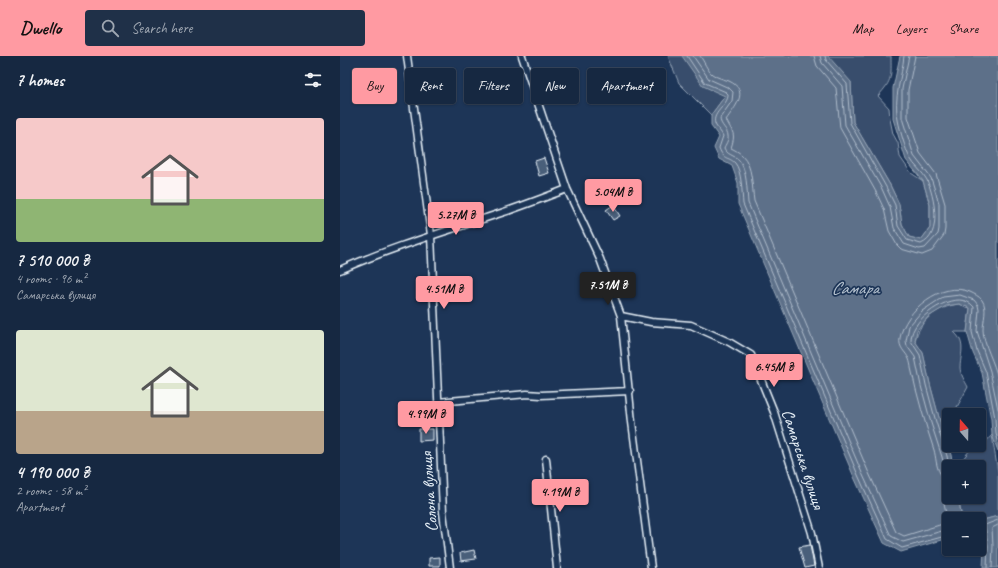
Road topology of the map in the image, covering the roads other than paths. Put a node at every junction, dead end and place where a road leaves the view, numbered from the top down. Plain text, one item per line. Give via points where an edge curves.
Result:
1 (407, 56) edge
2 (522, 56) edge
3 (567, 189) junction
4 (431, 235) junction
5 (340, 270) edge
6 (621, 316) junction
7 (630, 390) junction
8 (438, 402) junction
9 (546, 459) dead end
10 (450, 568) edge
11 (557, 568) edge
12 (651, 568) edge
13 (819, 568) edge

1 - 4 street, Солона вулиця
2 - 3 street
3 - 4 street
3 - 6 street via 600,259
4 - 5 street
4 - 8 street, Солона вулиця
6 - 7 street
6 - 13 street, Самарська вулиця via 651,322 691,325 751,355 774,412 812,533
7 - 8 street via 527,394
7 - 12 street
8 - 10 street, Солона вулиця via 443,512
9 - 11 street

